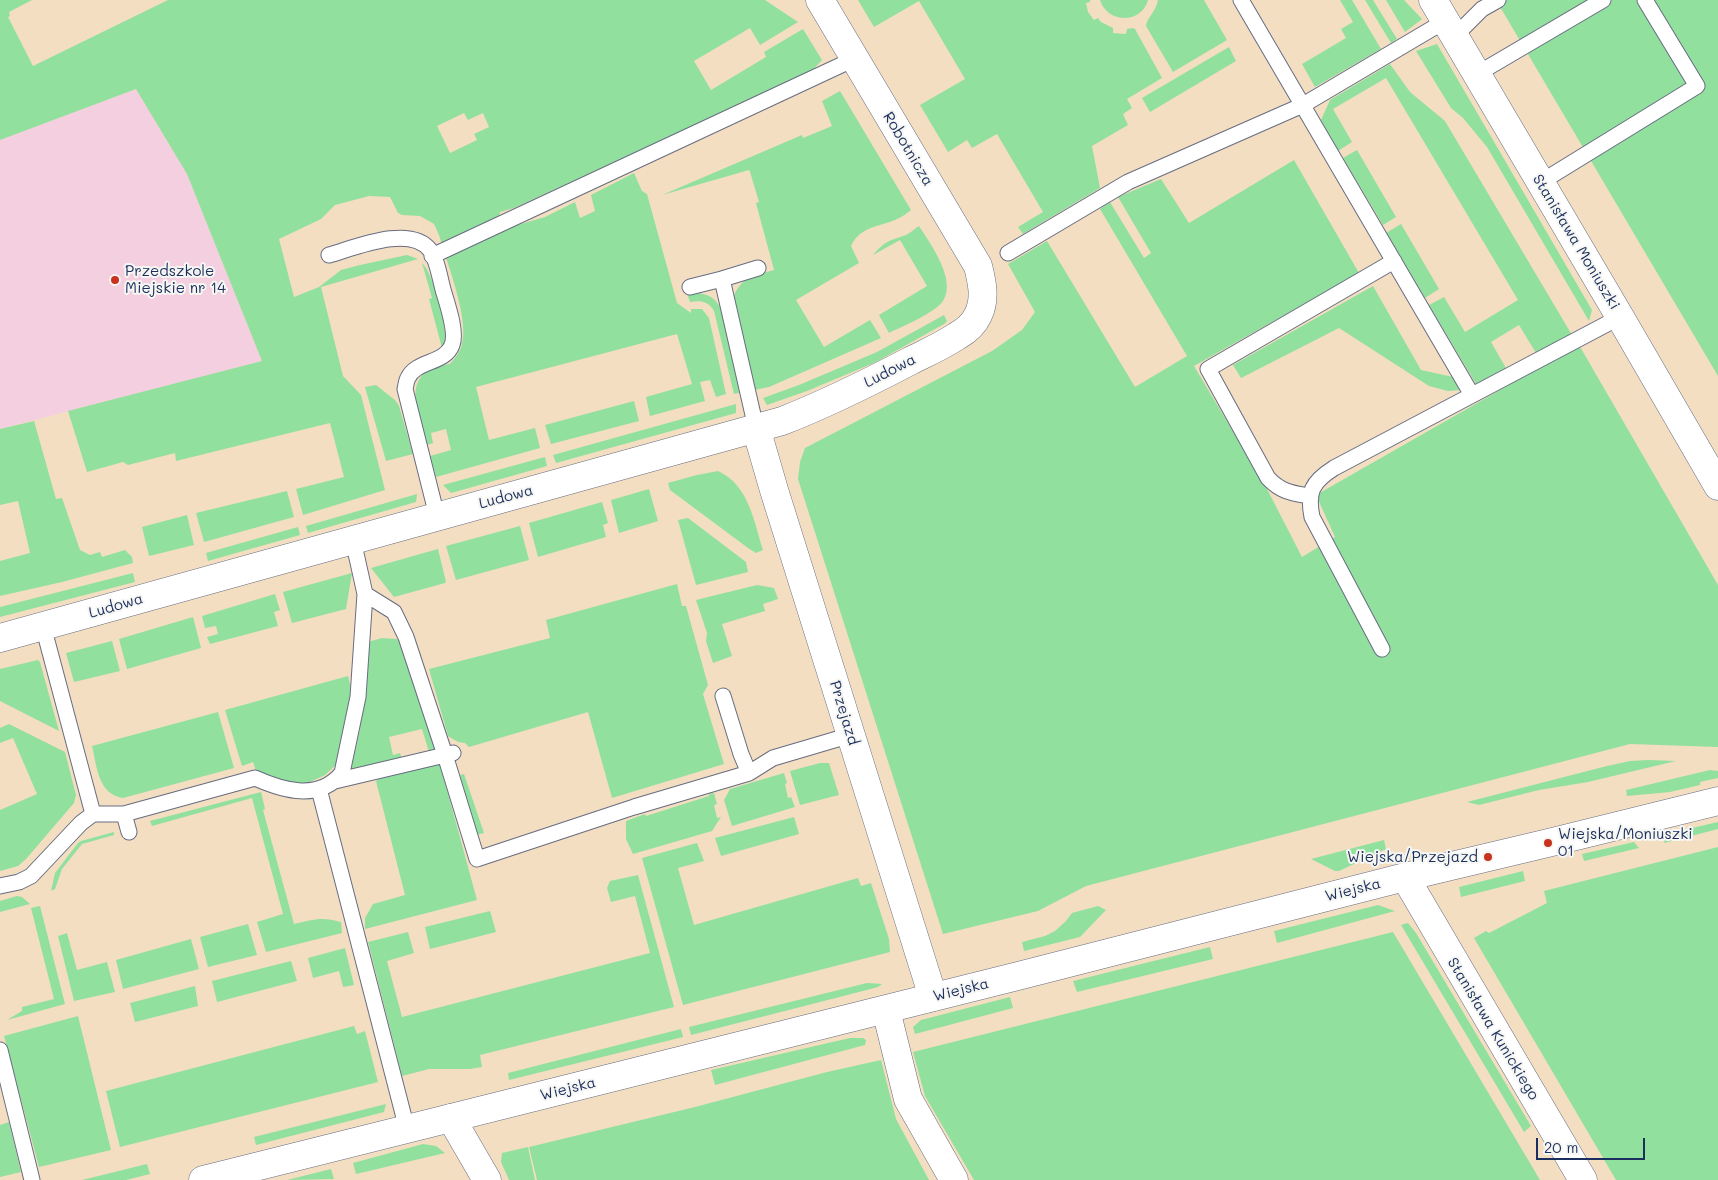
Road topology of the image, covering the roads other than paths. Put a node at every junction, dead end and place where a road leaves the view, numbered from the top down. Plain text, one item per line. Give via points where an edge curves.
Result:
1 (820, 0) edge
2 (1241, 0) edge
3 (1498, 0) edge
4 (1603, 0) edge
5 (1645, 0) edge
6 (1444, 19) edge
7 (854, 59) junction
8 (1477, 74) junction
9 (1303, 105) junction
10 (1541, 182) junction
11 (1008, 253) dead end
12 (329, 255) dead end
13 (432, 256) junction
14 (1394, 261) junction
15 (758, 268) dead end
16 (722, 279) junction
17 (690, 287) dead end
18 (982, 302) joint
19 (1620, 317) junction
20 (1472, 395) junction
21 (756, 428) junction
22 (1718, 486) edge
23 (1309, 496) junction
24 (437, 516) junction
25 (353, 540) junction
26 (366, 594) junction
27 (43, 626) junction
28 (0, 638) edge
29 (1382, 649) dead end
30 (723, 696) dead end
31 (851, 735) junction
32 (449, 754) junction
33 (749, 773) junction
34 (335, 781) junction
35 (319, 789) junction
36 (1718, 801) edge
37 (93, 814) junction
38 (124, 814) junction
39 (129, 832) dead end
40 (1405, 877) junction
41 (0, 886) edge
42 (933, 997) junction
43 (886, 1010) junction
44 (0, 1050) edge
45 (451, 1118) junction
46 (407, 1129) junction
47 (32, 1180) edge
48 (203, 1180) edge
49 (487, 1180) edge
50 (954, 1180) edge
51 (1583, 1180) edge

1 - 7 street, Robotnicza
2 - 9 lane
3 - 6 lane via 1482,9
4 - 8 lane
5 - 10 lane via 1697,86
6 - 8 street, Stanisława Moniuszki
6 - 9 lane
7 - 13 lane
7 - 18 street, Robotnicza via 978,266 983,284
8 - 10 street, Stanisława Moniuszki
9 - 11 lane via 1128,182
9 - 14 lane
10 - 19 street, Stanisława Moniuszki
12 - 13 lane via 390,238 407,238 422,244
13 - 24 lane via 450,313 453,343 448,352 417,368 408,377 405,389
14 - 20 lane
14 - 23 lane via 1208,369 1268,478 1288,492
15 - 16 lane
16 - 17 lane
16 - 21 lane
18 - 21 street, Ludowa via 970,326 958,336 807,411
19 - 20 lane
19 - 22 street, Stanisława Moniuszki
20 - 23 lane via 1320,477
21 - 24 street, Ludowa
21 - 31 street, Przejazd
23 - 29 lane via 1312,517
24 - 25 street, Ludowa
25 - 26 lane
25 - 27 street, Ludowa
26 - 32 lane via 394,612
26 - 34 lane via 358,697 342,773
27 - 28 street, Ludowa
27 - 37 lane
30 - 33 lane
31 - 33 lane via 774,758
31 - 42 street, Przejazd
32 - 33 lane via 477,859 588,818
32 - 34 lane
34 - 35 lane
35 - 38 lane via 288,790 255,778
35 - 46 lane
36 - 40 street, Wiejska
37 - 38 lane
37 - 41 lane via 81,822 31,876
38 - 39 lane
40 - 42 street, Wiejska
40 - 51 street, Stanisława Kunickiego
42 - 43 street, Wiejska
43 - 45 street, Wiejska
43 - 50 street via 908,1099
44 - 47 lane
45 - 46 street, Wiejska
45 - 49 street
46 - 48 street, Wiejska

